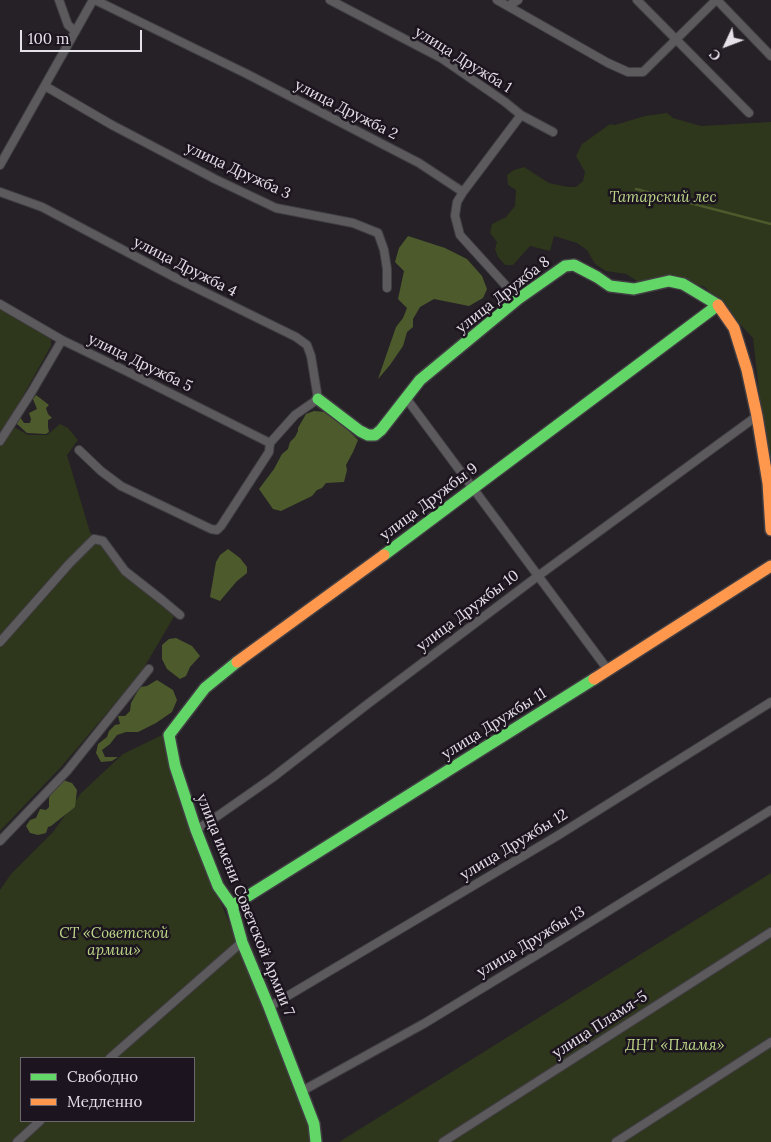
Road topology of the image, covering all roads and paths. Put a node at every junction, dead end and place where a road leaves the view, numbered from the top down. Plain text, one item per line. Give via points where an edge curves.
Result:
1 (59, 0) edge
2 (94, 0) edge
3 (330, 0) edge
4 (497, 0) edge
5 (518, 0) edge
6 (637, 0) edge
7 (716, 0) edge
8 (508, 6) junction
9 (75, 31) junction
10 (676, 39) junction
11 (771, 56) edge
12 (45, 86) junction
13 (750, 113) dead end
14 (521, 115) junction
15 (553, 132) dead end
16 (0, 165) edge
17 (0, 192) edge
18 (463, 192) junction
19 (386, 288) dead end
20 (518, 299) junction
21 (0, 304) edge
22 (718, 305) junction
23 (62, 340) junction
24 (406, 398) junction
25 (318, 399) junction
26 (757, 416) junction
27 (0, 441) edge
28 (270, 443) junction
29 (80, 450) dead end
30 (473, 487) junction
31 (771, 530) edge
32 (771, 566) edge
33 (538, 576) junction
34 (180, 615) dead end
35 (0, 642) edge
36 (148, 669) dead end
37 (608, 670) junction
38 (771, 702) edge
39 (169, 735) joint
40 (771, 810) edge
41 (196, 830) junction
42 (0, 841) edge
43 (232, 906) junction
44 (771, 932) edge
45 (242, 942) junction
46 (269, 1007) junction
47 (771, 1042) edge
48 (111, 1057) edge
49 (302, 1092) junction
50 (39, 1122) edge
51 (17, 1142) edge
52 (316, 1142) edge
53 (443, 1142) edge
54 (616, 1142) edge

1 - 9 street via 68,25
2 - 9 street
2 - 18 street, улица Дружба 2 via 419,162
3 - 14 street, улица Дружба 1 via 441,58
4 - 8 street
5 - 8 street
6 - 10 street
7 - 10 street
7 - 11 street
8 - 10 street via 628,72 644,72
9 - 12 street
10 - 13 street
12 - 16 street
12 - 19 street, улица Дружба 3 via 121,130 276,208 353,223 378,234 387,269
14 - 15 street, улица Дружба 1
14 - 18 street
17 - 25 street, улица Дружба 4 via 42,207 176,278 296,336 306,344 311,356
18 - 20 street via 457,202 455,216 460,235
20 - 22 street, улица Дружба 8 via 565,266 574,265 610,286 634,290 669,281 683,284
20 - 24 street, улица Дружба 8 via 420,380
21 - 23 street, улица Дружба 5
22 - 26 street, улица Дружба 8 via 734,328
22 - 30 street, улица Дружбы 9
23 - 27 street
23 - 28 street, улица Дружба 5
24 - 25 street, улица Дружба 8 via 375,435 360,432
24 - 30 street
25 - 28 street via 295,414
26 - 31 street, улица Дружба 8 via 768,483
26 - 33 street, улица Дружбы 10
28 - 29 street via 269,452 217,530 120,486
30 - 33 street
30 - 39 street, улица Дружбы 9 via 218,677 205,688
32 - 37 street, улица Дружбы 11
33 - 37 street
33 - 41 street, улица Дружбы 10 via 272,778
34 - 35 street via 125,570 103,541 94,539
36 - 42 street via 67,771
37 - 43 street, улица Дружбы 11
38 - 46 street, улица Дружбы 12 via 557,836
39 - 41 street, улица имени Советской Армии 7 via 175,766
40 - 49 street, улица Дружбы 13 via 426,1023
41 - 43 street, улица имени Советской Армии 7 via 218,886
43 - 45 street, улица имени Советской Армии 7
44 - 53 street, улица Пламя-5
45 - 46 street, улица имени Советской Армии 7
45 - 48 street
46 - 49 street, улица имени Советской Армии 7
47 - 54 street
49 - 52 street, улица имени Советской Армии 7 via 314,1124
50 - 51 street

